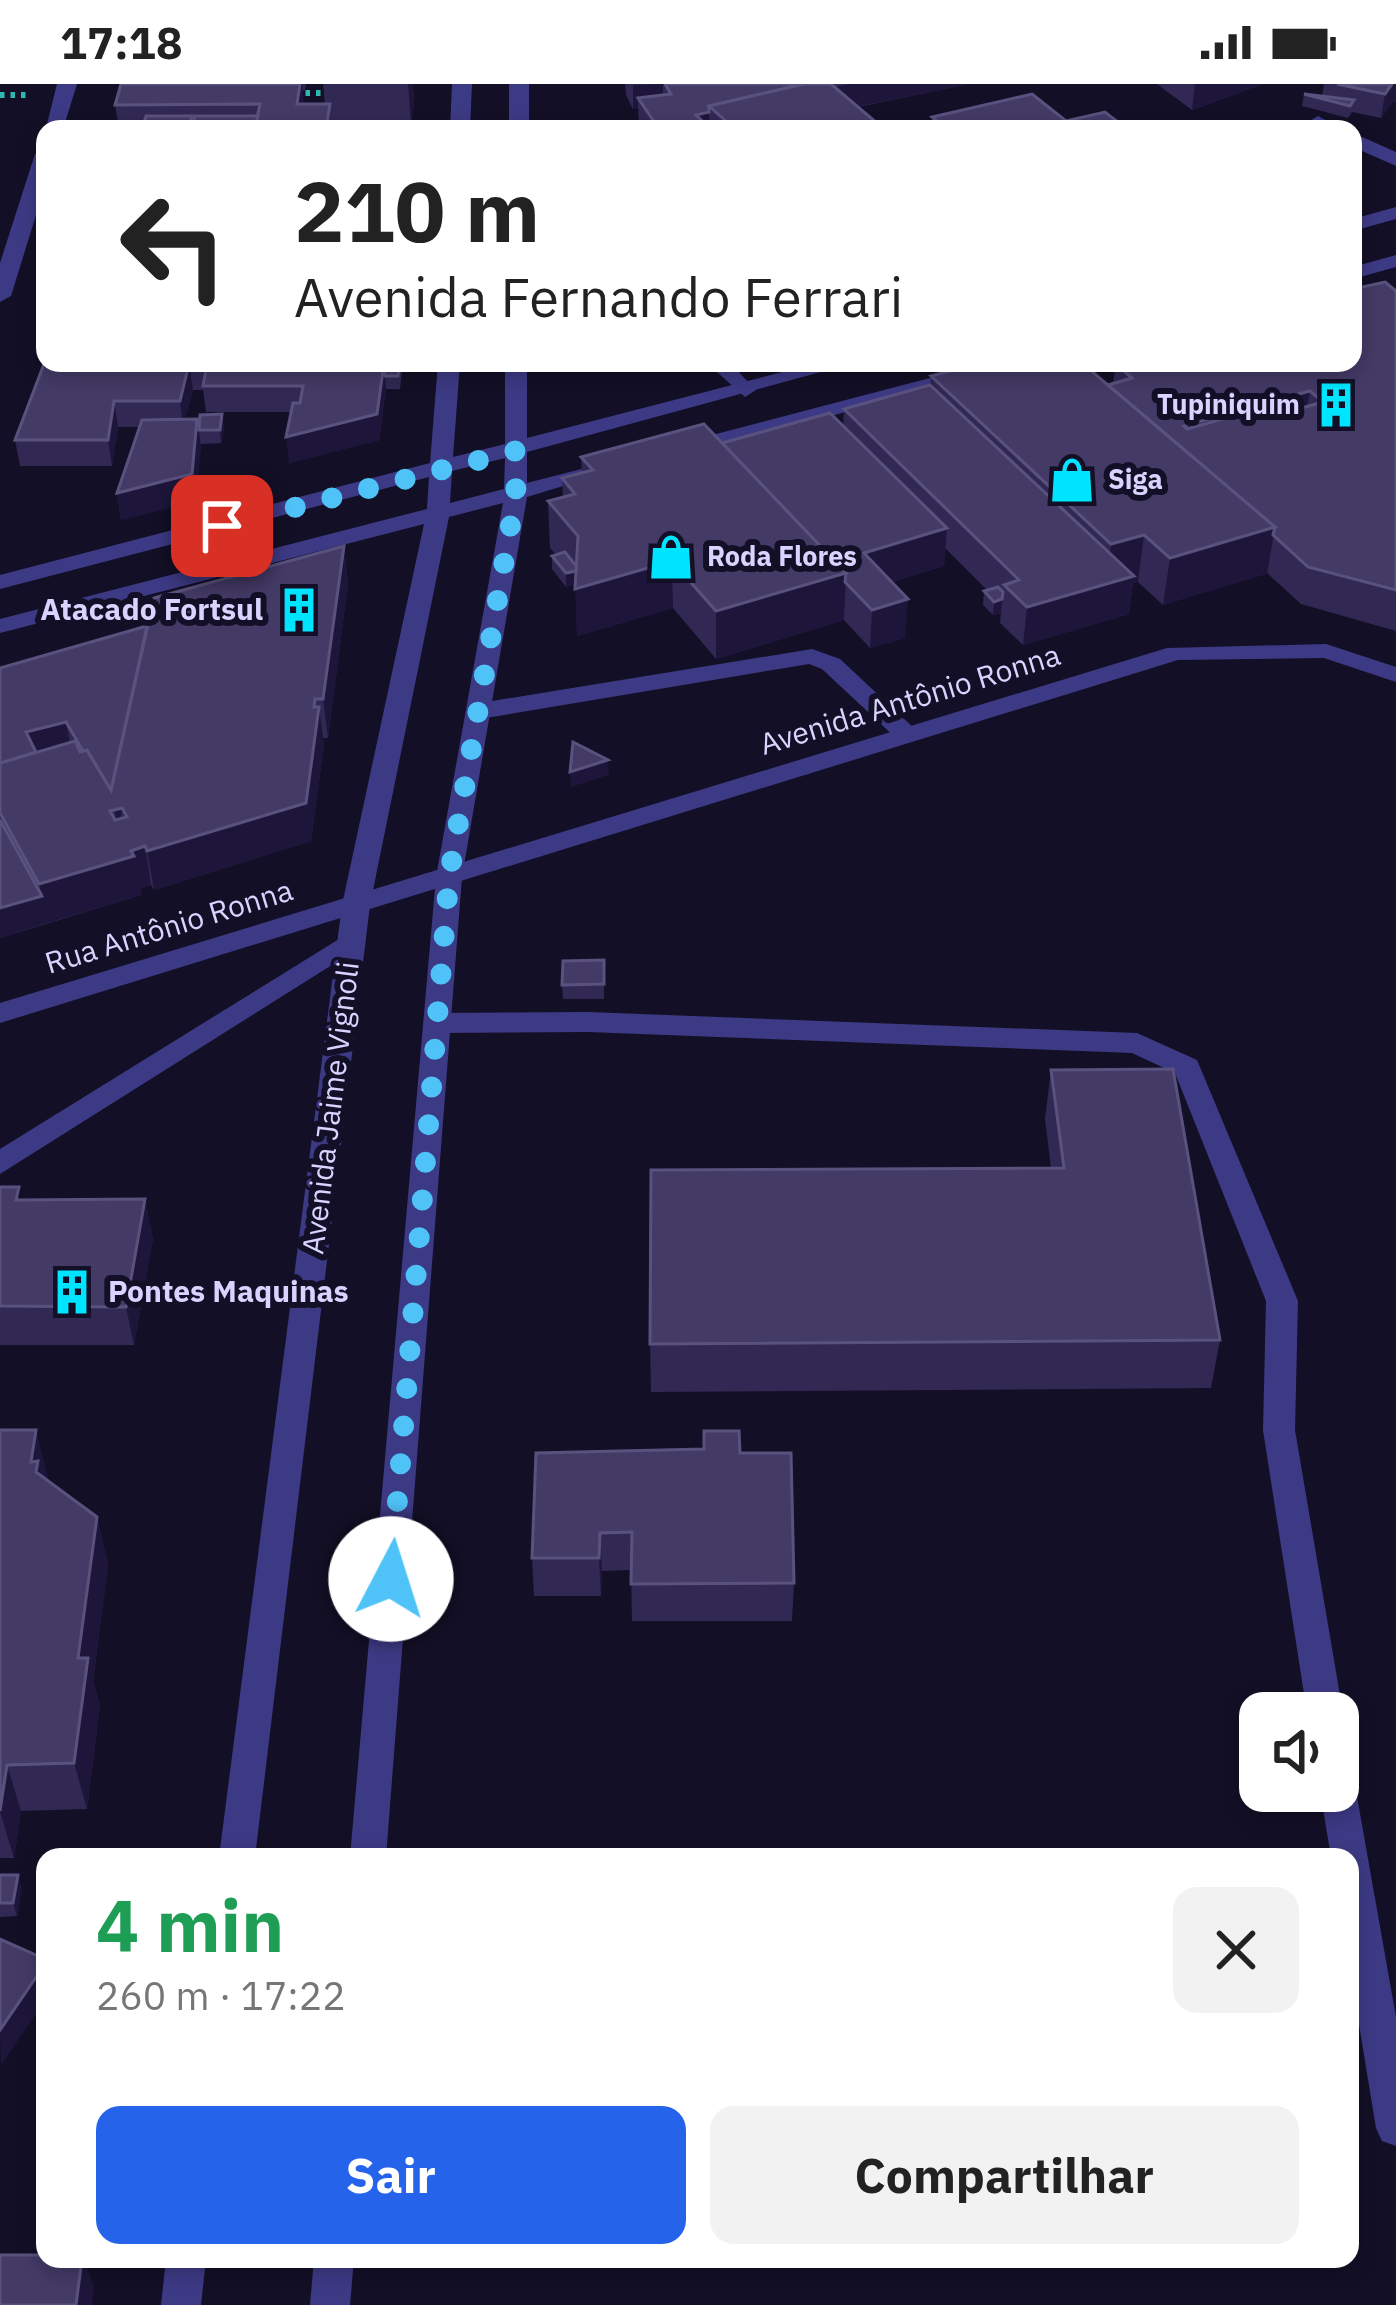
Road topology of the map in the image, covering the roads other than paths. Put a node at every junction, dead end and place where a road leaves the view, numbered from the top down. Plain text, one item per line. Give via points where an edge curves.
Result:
1 (462, 84) edge
2 (519, 84) edge
3 (66, 89) edge
4 (56, 120) edge
5 (460, 120) edge
6 (519, 120) edge
7 (1362, 143) edge
8 (1396, 160) edge
9 (36, 182) edge
10 (1396, 214) edge
11 (1362, 223) edge
12 (1396, 261) edge
13 (1362, 270) edge
14 (0, 296) edge
15 (449, 372) edge
16 (516, 372) edge
17 (727, 372) edge
18 (810, 372) edge
19 (978, 372) edge
20 (745, 390) junction
21 (515, 451) junction
22 (444, 470) junction
23 (516, 494) junction
24 (438, 512) junction
25 (0, 582) edge
26 (55, 612) junction
27 (0, 615) edge
28 (0, 626) edge
29 (1396, 675) edge
30 (480, 711) junction
31 (907, 735) junction
32 (449, 877) junction
33 (356, 905) junction
34 (352, 940) junction
35 (0, 1012) edge
36 (437, 1023) junction
37 (0, 1163) edge
38 (1322, 1692) edge
39 (1342, 1812) edge
40 (238, 1848) edge
41 (369, 1848) edge
42 (1348, 1848) edge
43 (1359, 1912) edge
44 (1396, 2128) edge
45 (185, 2268) edge
46 (333, 2268) edge
47 (181, 2305) edge
48 (330, 2305) edge

1 - 5 street
2 - 6 street
3 - 4 street
7 - 8 street
9 - 14 street
10 - 11 street
12 - 13 street
15 - 22 street, Avenida Jaime Vignoli
16 - 21 street
17 - 20 street
18 - 20 street
19 - 23 street
20 - 21 street
21 - 22 street
21 - 23 street
22 - 24 street, Avenida Jaime Vignoli
22 - 25 street
23 - 24 street
23 - 30 street
24 - 26 street
24 - 33 street, Avenida Jaime Vignoli
26 - 27 street
26 - 28 street
29 - 31 street, Avenida Antônio Ronna via 1327,651 1176,652
30 - 31 street via 812,656
30 - 32 street
31 - 32 street, Avenida Antônio Ronna
32 - 33 street, Avenida Antônio Ronna
32 - 36 street
33 - 34 street, Avenida Jaime Vignoli
33 - 35 street, Rua Antônio Ronna
34 - 37 street
34 - 40 street, Avenida Jaime Vignoli
36 - 38 street via 1137,1043 1187,1067 1282,1301 1279,1430
36 - 41 street
39 - 42 street
43 - 44 street
45 - 47 street
46 - 48 street

